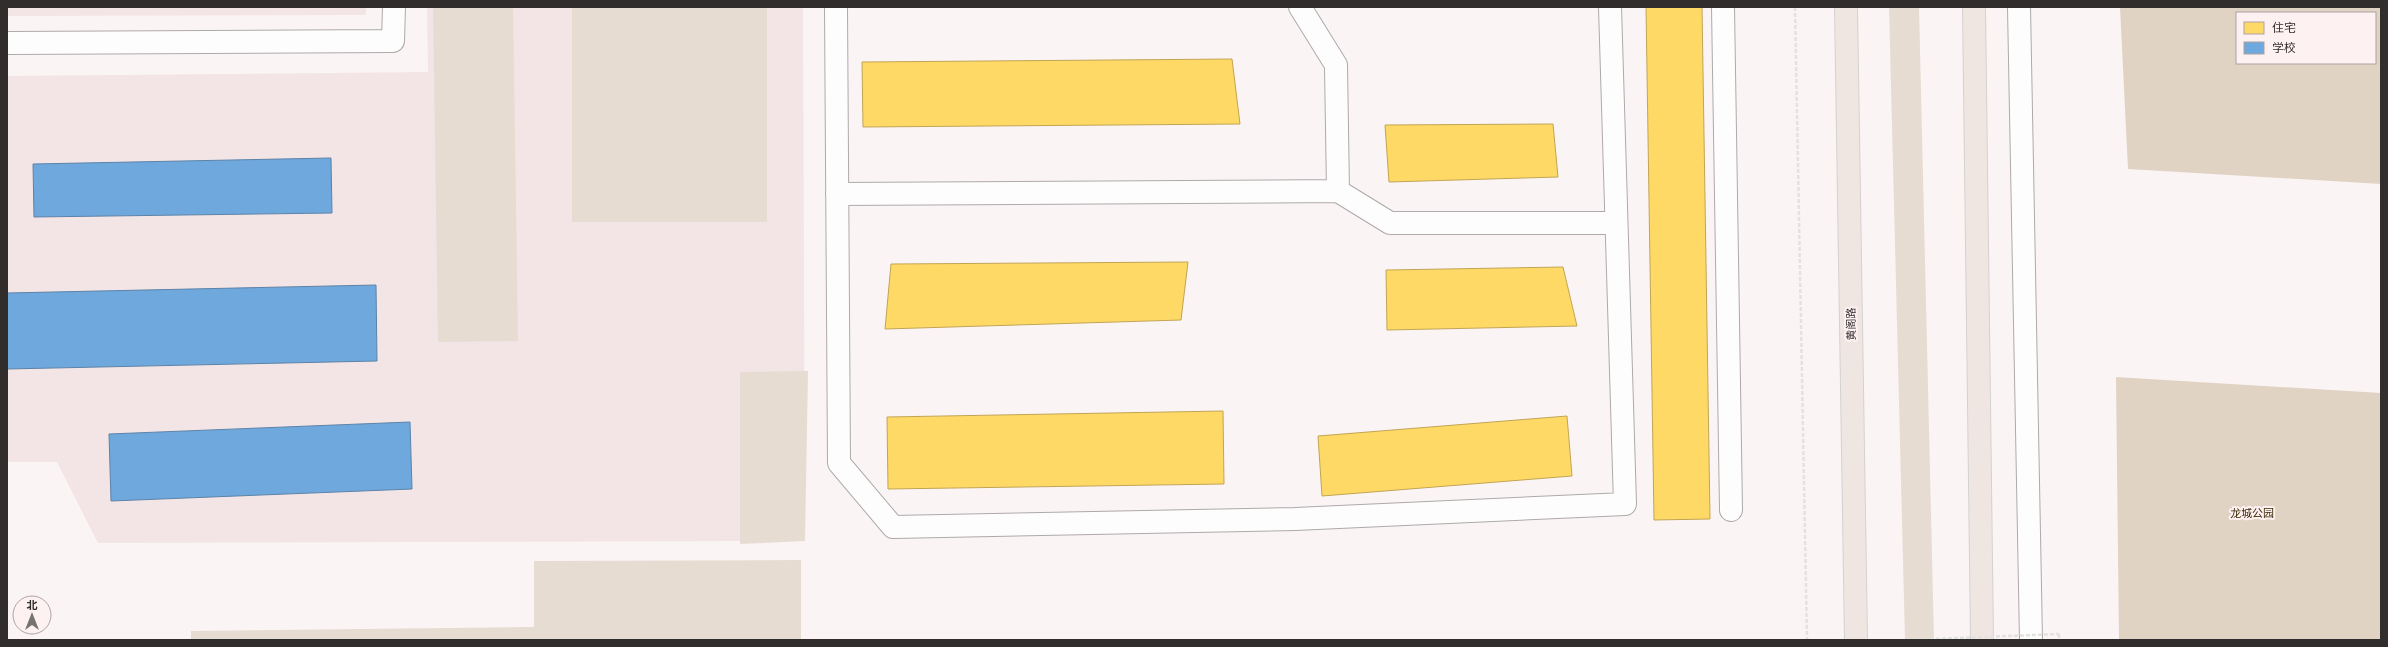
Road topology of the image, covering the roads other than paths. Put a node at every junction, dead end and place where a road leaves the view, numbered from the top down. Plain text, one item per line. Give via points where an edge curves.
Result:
1 (394, 7) edge
2 (836, 7) edge
3 (1300, 7) edge
4 (1610, 7) edge
5 (1723, 7) edge
6 (1846, 7) edge
7 (1974, 7) edge
8 (2019, 7) edge
9 (7, 43) edge
10 (1338, 191) junction
11 (837, 194) junction
12 (1616, 223) junction
13 (1731, 510) dead end
14 (1856, 640) edge
15 (1982, 640) edge
16 (2031, 640) edge

1 - 9 street via 394,41
2 - 11 street
3 - 10 street via 1336,65
4 - 12 street
5 - 13 street
6 - 14 main road, 黄阁路
7 - 15 main road
8 - 16 street
10 - 11 street
10 - 12 street via 1390,223
11 - 12 street via 839,463 893,528 1295,519 1625,504

